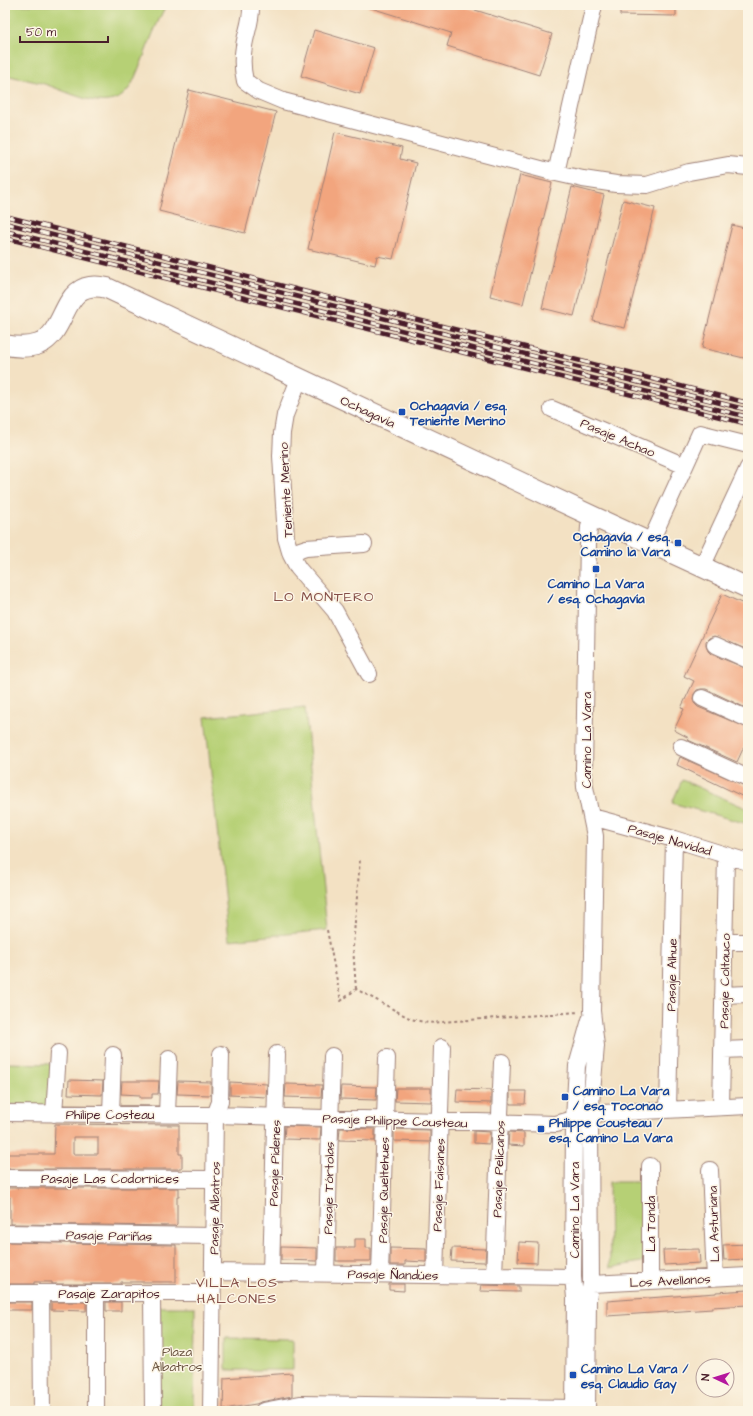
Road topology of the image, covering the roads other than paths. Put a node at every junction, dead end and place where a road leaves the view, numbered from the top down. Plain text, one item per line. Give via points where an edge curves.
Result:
1 (251, 5) edge
2 (594, 5) edge
3 (748, 160) edge
4 (728, 166) junction
5 (748, 167) edge
6 (556, 173) junction
7 (5, 345) edge
8 (299, 378) junction
9 (552, 409) dead end
10 (748, 445) edge
11 (685, 466) junction
12 (748, 468) edge
13 (592, 516) junction
14 (650, 542) junction
15 (364, 544) dead end
16 (291, 555) junction
17 (702, 567) junction
18 (748, 588) edge
19 (715, 645) dead end
20 (748, 660) edge
21 (370, 674) dead end
22 (702, 698) dead end
23 (748, 719) edge
24 (681, 748) dead end
25 (746, 773) edge
26 (592, 817) junction
27 (674, 839) junction
28 (726, 855) junction
29 (748, 862) edge
30 (724, 942) junction
31 (748, 942) edge
32 (748, 994) edge
33 (723, 995) junction
34 (592, 1011) junction
35 (442, 1047) dead end
36 (748, 1049) edge
37 (723, 1050) junction
38 (58, 1053) dead end
39 (221, 1054) dead end
40 (277, 1054) dead end
41 (113, 1055) dead end
42 (332, 1056) dead end
43 (168, 1058) dead end
44 (387, 1058) dead end
45 (502, 1062) dead end
46 (748, 1106) edge
47 (722, 1107) junction
48 (668, 1110) junction
49 (5, 1113) edge
50 (54, 1114) junction
51 (111, 1114) junction
52 (167, 1114) junction
53 (215, 1115) junction
54 (276, 1116) junction
55 (590, 1116) junction
56 (330, 1118) junction
57 (384, 1119) junction
58 (574, 1119) junction
59 (440, 1121) junction
60 (500, 1122) junction
61 (650, 1166) dead end
62 (710, 1170) dead end
63 (5, 1178) edge
64 (214, 1179) junction
65 (5, 1234) edge
66 (213, 1236) junction
67 (213, 1272) junction
68 (271, 1273) junction
69 (326, 1274) junction
70 (380, 1274) junction
71 (435, 1275) junction
72 (573, 1275) junction
73 (494, 1276) junction
74 (748, 1276) edge
75 (591, 1278) junction
76 (715, 1278) junction
77 (650, 1281) junction
78 (5, 1293) edge
79 (41, 1293) junction
80 (96, 1293) junction
81 (152, 1293) junction
82 (212, 1293) junction
83 (300, 1408) edge
84 (353, 1408) edge
85 (407, 1409) edge
86 (578, 1410) edge
87 (42, 1411) edge
88 (96, 1411) edge
89 (153, 1411) edge
90 (211, 1411) edge
91 (263, 1411) edge

1 - 6 street via 242,67 245,81 259,91 283,101
2 - 6 street
3 - 4 street
4 - 5 street
4 - 6 street via 689,172 646,185 616,184
7 - 8 main road, Ochagavía via 24,347 44,341 53,332 75,294 84,288 101,286
8 - 13 main road, Ochagavía
8 - 16 street, Teniente Merino via 285,415 282,433 286,538
9 - 11 street, Pasaje Achao
10 - 11 street via 700,433
11 - 14 street
12 - 17 street
13 - 14 main road, Ochagavía
13 - 26 street, Camino La Vara via 588,541 584,770 586,795
14 - 17 main road, Ochagavía
15 - 16 street, Teniente Merino via 306,548
16 - 21 street, Teniente Merino via 298,568 335,611
17 - 18 main road, Ochagavía
19 - 20 street
22 - 23 street
24 - 25 street
26 - 27 street, Pasaje Navidad
26 - 34 street, Camino La Vara via 595,836
27 - 28 street, Pasaje Navidad
27 - 48 street, Pasaje Alhue
28 - 29 street, Pasaje Navidad
28 - 30 street, Pasaje Coltauco
30 - 31 street
30 - 33 street, Pasaje Coltauco
32 - 33 street
33 - 37 street, Pasaje Coltauco
34 - 55 street, Camino La Vara via 596,1046
34 - 58 street, Camino La Vara via 578,1066
35 - 59 street, Pasaje Faisanes
36 - 37 street
37 - 47 street, Pasaje Coltauco
38 - 50 street
39 - 53 street, Pasaje Albatros via 220,1102
40 - 54 street, Pasaje Pidenes
41 - 51 street
42 - 56 street, Pasaje Tórtolas
43 - 52 street
44 - 57 street, Pasaje Queltehues
45 - 60 street, Pasaje Pelícanos
46 - 47 street, Pasaje Philippe Cousteau
47 - 48 street, Pasaje Philippe Cousteau
48 - 55 street, Pasaje Philippe Cousteau
49 - 50 street, Philipe Costeau
50 - 51 street, Philipe Costeau
51 - 52 street, Philipe Costeau
52 - 53 street, Philipe Costeau
53 - 54 street, Pasaje Philippe Cousteau
53 - 64 street, Pasaje Albatros
54 - 56 street, Pasaje Philippe Cousteau
54 - 68 street, Pasaje Pidenes
55 - 58 street, Pasaje Philippe Cousteau
55 - 75 street, Camino La Vara
56 - 57 street, Pasaje Philippe Cousteau
56 - 69 street, Pasaje Tórtolas
57 - 59 street, Pasaje Philippe Cousteau
57 - 70 street, Pasaje Queltehues
58 - 60 street, Pasaje Philippe Cousteau via 556,1124
58 - 72 street, Camino La Vara
59 - 60 street, Pasaje Philippe Cousteau
59 - 71 street, Pasaje Faisanes
60 - 73 street, Pasaje Pelícanos
61 - 77 street, La Tonda
62 - 76 street, La Asturiana
63 - 64 street, Pasaje Las Codornices
64 - 66 street, Pasaje Albatros
65 - 66 street, Pasaje Pariñas
66 - 67 street, Pasaje Albatros
67 - 68 street, Pasaje Ñandúes
67 - 82 street, Pasaje Albatros
68 - 69 street, Pasaje Ñandúes
69 - 70 street, Pasaje Ñandúes
70 - 71 street, Pasaje Ñandúes
71 - 73 street, Pasaje Ñandúes
72 - 73 street, Pasaje Ñandúes
72 - 75 street, Los Avellanos
72 - 86 street, Camino La Vara
74 - 76 street, Los Avellanos
75 - 77 street, Los Avellanos
75 - 86 street, Camino La Vara
76 - 77 street, Los Avellanos
78 - 79 street, Pasaje Zarapitos
79 - 80 street, Pasaje Zarapitos
79 - 87 street
80 - 81 street, Pasaje Zarapitos
80 - 88 street
81 - 82 street, Pasaje Zarapitos
81 - 89 street
82 - 90 street, Pasaje Albatros
83 - 84 street
83 - 91 street
84 - 85 street
85 - 86 street

